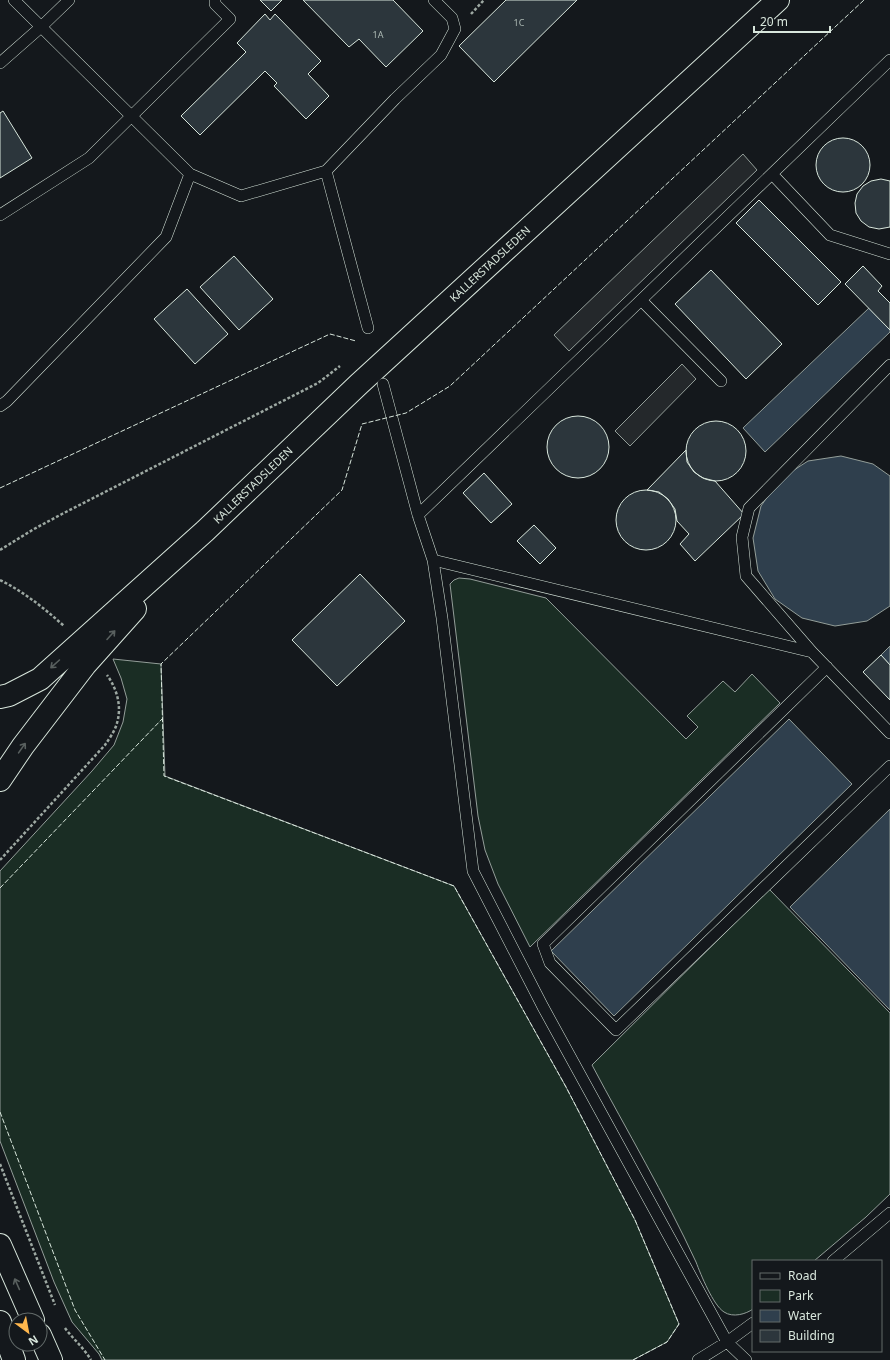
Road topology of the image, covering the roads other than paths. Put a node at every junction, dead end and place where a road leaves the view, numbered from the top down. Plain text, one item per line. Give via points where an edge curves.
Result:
1 (14, 0) edge
2 (69, 0) edge
3 (215, 0) edge
4 (434, 0) edge
5 (778, 0) edge
6 (41, 27) junction
7 (890, 60) edge
8 (0, 63) edge
9 (133, 116) junction
10 (326, 171) junction
11 (190, 174) junction
12 (772, 174) junction
13 (0, 215) edge
14 (890, 254) edge
15 (641, 300) junction
16 (368, 328) dead end
17 (890, 365) edge
18 (721, 381) dead end
19 (383, 384) dead end
20 (0, 406) edge
21 (418, 515) junction
22 (205, 531) junction
23 (433, 560) junction
24 (812, 652) junction
25 (827, 668) junction
26 (0, 697) edge
27 (890, 733) edge
28 (890, 766) edge
29 (0, 780) edge
30 (890, 1212) edge
31 (0, 1245) edge
32 (834, 1260) edge
33 (29, 1312) edge
34 (0, 1322) edge
35 (752, 1324) edge
36 (727, 1342) junction
37 (14, 1360) edge
38 (698, 1360) edge
39 (746, 1360) edge

1 - 6 lane
2 - 6 lane
3 - 9 lane via 215,4 230,19
4 - 10 lane via 452,18 455,29 441,55
5 - 22 main road, KALLERSTADSLEDEN via 359,384
6 - 8 lane
6 - 9 lane
7 - 12 lane
9 - 11 lane
9 - 13 lane via 89,158
10 - 11 lane via 241,196
10 - 16 lane
11 - 20 lane via 166,237 8,401
12 - 14 lane via 830,235
12 - 15 lane
15 - 18 lane
15 - 21 lane
17 - 24 lane via 749,508 742,537 746,576
19 - 21 lane
21 - 23 lane
22 -> 26 main road, KALLERSTADSLEDEN via 40,679 8,696
29 -> 22 main road, KALLERSTADSLEDEN via 85,664
23 - 24 lane
23 - 36 lane via 473,871 543,1007
24 - 25 lane
25 - 27 lane
25 - 28 lane via 543,944 550,963 616,1030
30 - 32 lane
33 -> 31 main road
34 - 37 main road
35 - 36 lane
36 - 38 lane
36 - 39 lane

